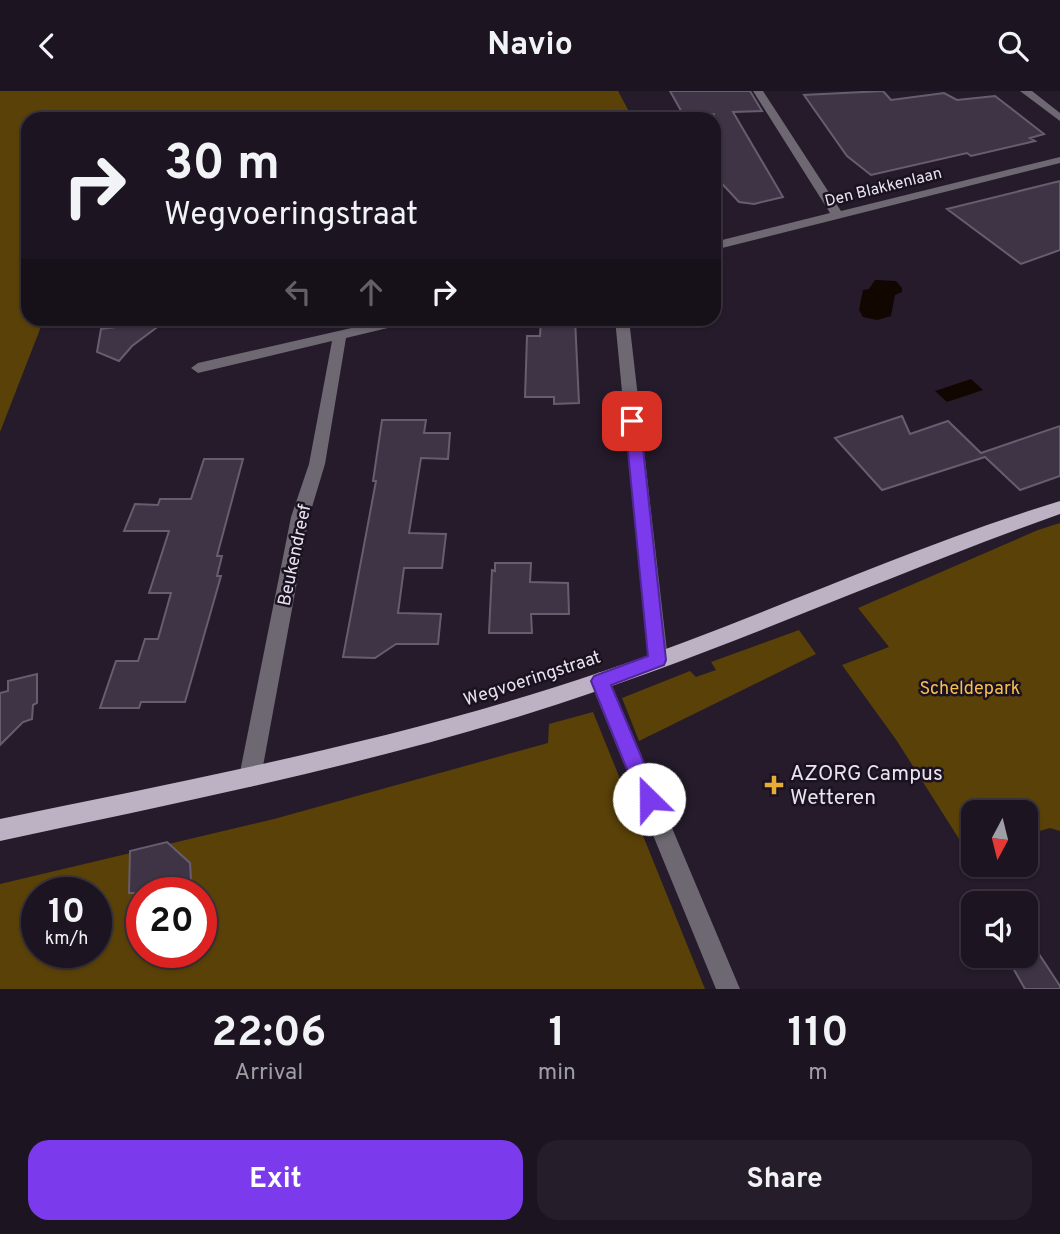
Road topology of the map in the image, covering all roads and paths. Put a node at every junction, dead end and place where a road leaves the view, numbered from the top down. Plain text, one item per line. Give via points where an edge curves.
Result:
1 (758, 91) edge
2 (1024, 91) edge
3 (1060, 118) edge
4 (1060, 160) edge
5 (837, 215) junction
6 (721, 244) edge
7 (376, 326) edge
8 (622, 326) edge
9 (340, 334) junction
10 (198, 367) dead end
11 (1060, 507) edge
12 (658, 660) junction
13 (600, 681) junction
14 (250, 777) junction
15 (0, 830) edge
16 (728, 989) edge

1 - 5 street
2 - 3 street
4 - 5 street, Den Blakkenlaan
5 - 6 street, Den Blakkenlaan
7 - 9 street
8 - 12 street
9 - 10 street
9 - 14 street, Beukendreef
11 - 12 main road, Wegvoeringstraat
12 - 13 main road, Wegvoeringstraat
13 - 14 main road, Wegvoeringstraat via 387,746
13 - 16 street
14 - 15 main road, Wegvoeringstraat

